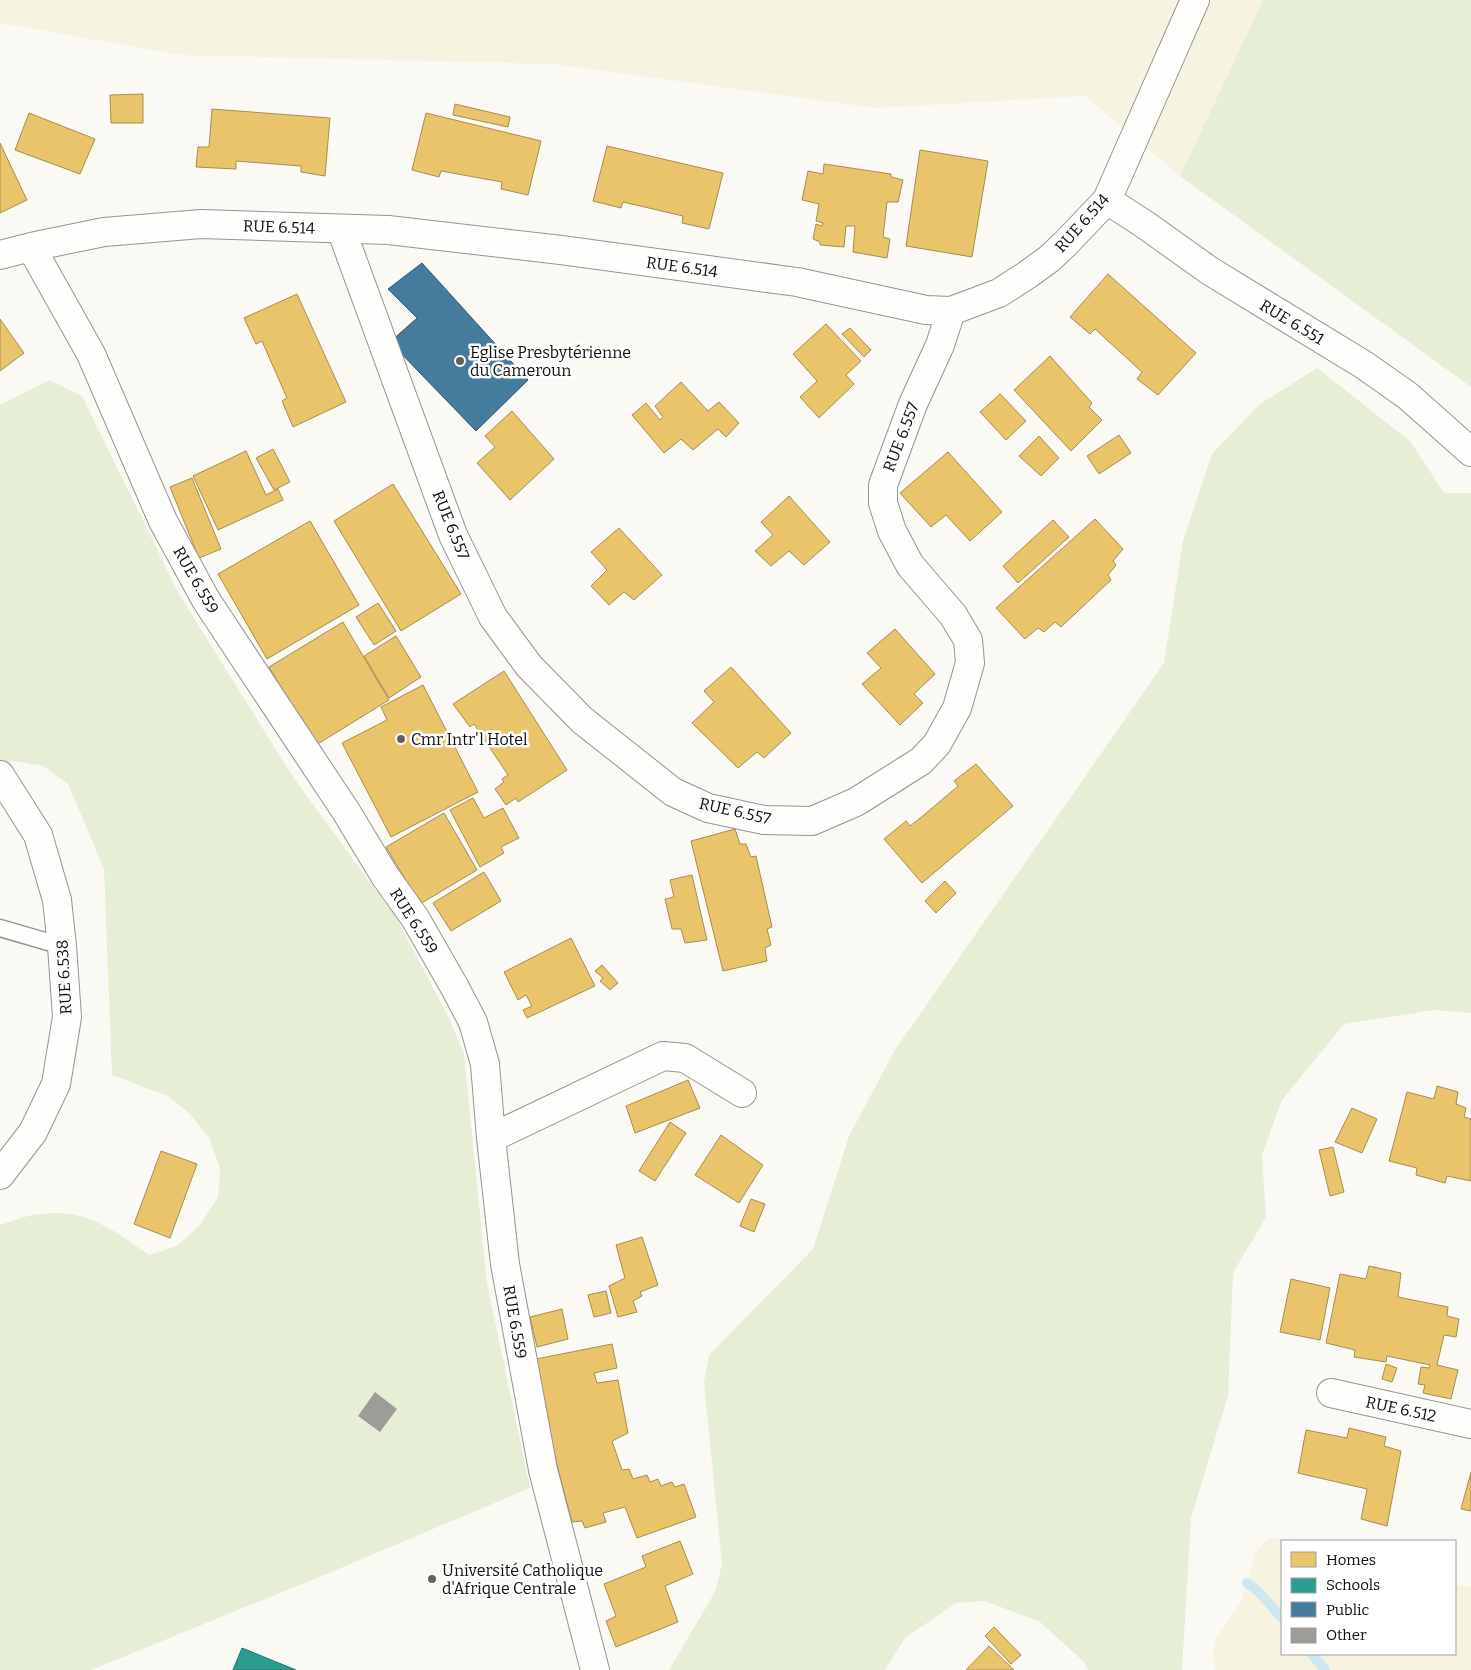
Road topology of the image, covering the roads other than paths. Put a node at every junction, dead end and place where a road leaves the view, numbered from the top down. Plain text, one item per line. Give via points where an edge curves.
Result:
1 (1195, 0) edge
2 (1107, 200) junction
3 (341, 229) junction
4 (31, 247) junction
5 (0, 255) edge
6 (952, 311) junction
7 (1471, 452) edge
8 (2, 783) edge
9 (0, 928) edge
10 (62, 946) junction
11 (742, 1093) dead end
12 (491, 1138) junction
13 (0, 1175) edge
14 (1331, 1393) dead end
15 (1471, 1424) edge
16 (595, 1670) edge

1 - 2 street, RUE 6.514
2 - 6 street, RUE 6.514 via 1065,244 1027,275 999,293
2 - 7 street, RUE 6.551 via 1210,271 1364,365 1408,396
3 - 4 street, RUE 6.514 via 200,224 104,232
3 - 6 street, RUE 6.514 via 388,230 581,253 797,282 926,310
3 - 6 street, RUE 6.557 via 453,536 492,617 528,666 582,720 673,792 708,808 764,820 812,821 856,802 921,761 937,744 957,708 970,663 968,640 953,615 910,565 892,531 883,503 883,485
4 - 5 street, RUE 6.514
4 - 12 street, RUE 6.559 via 91,354 163,521 206,600 415,918 473,1022 485,1064
8 - 10 street, RUE 6.538 via 38,835 57,900
9 - 10 lane
10 - 13 street, RUE 6.538 via 67,1017 56,1084 33,1132
11 - 12 street via 686,1058 663,1056
12 - 16 street, RUE 6.559 via 505,1264 543,1470
14 - 15 street, RUE 6.512

